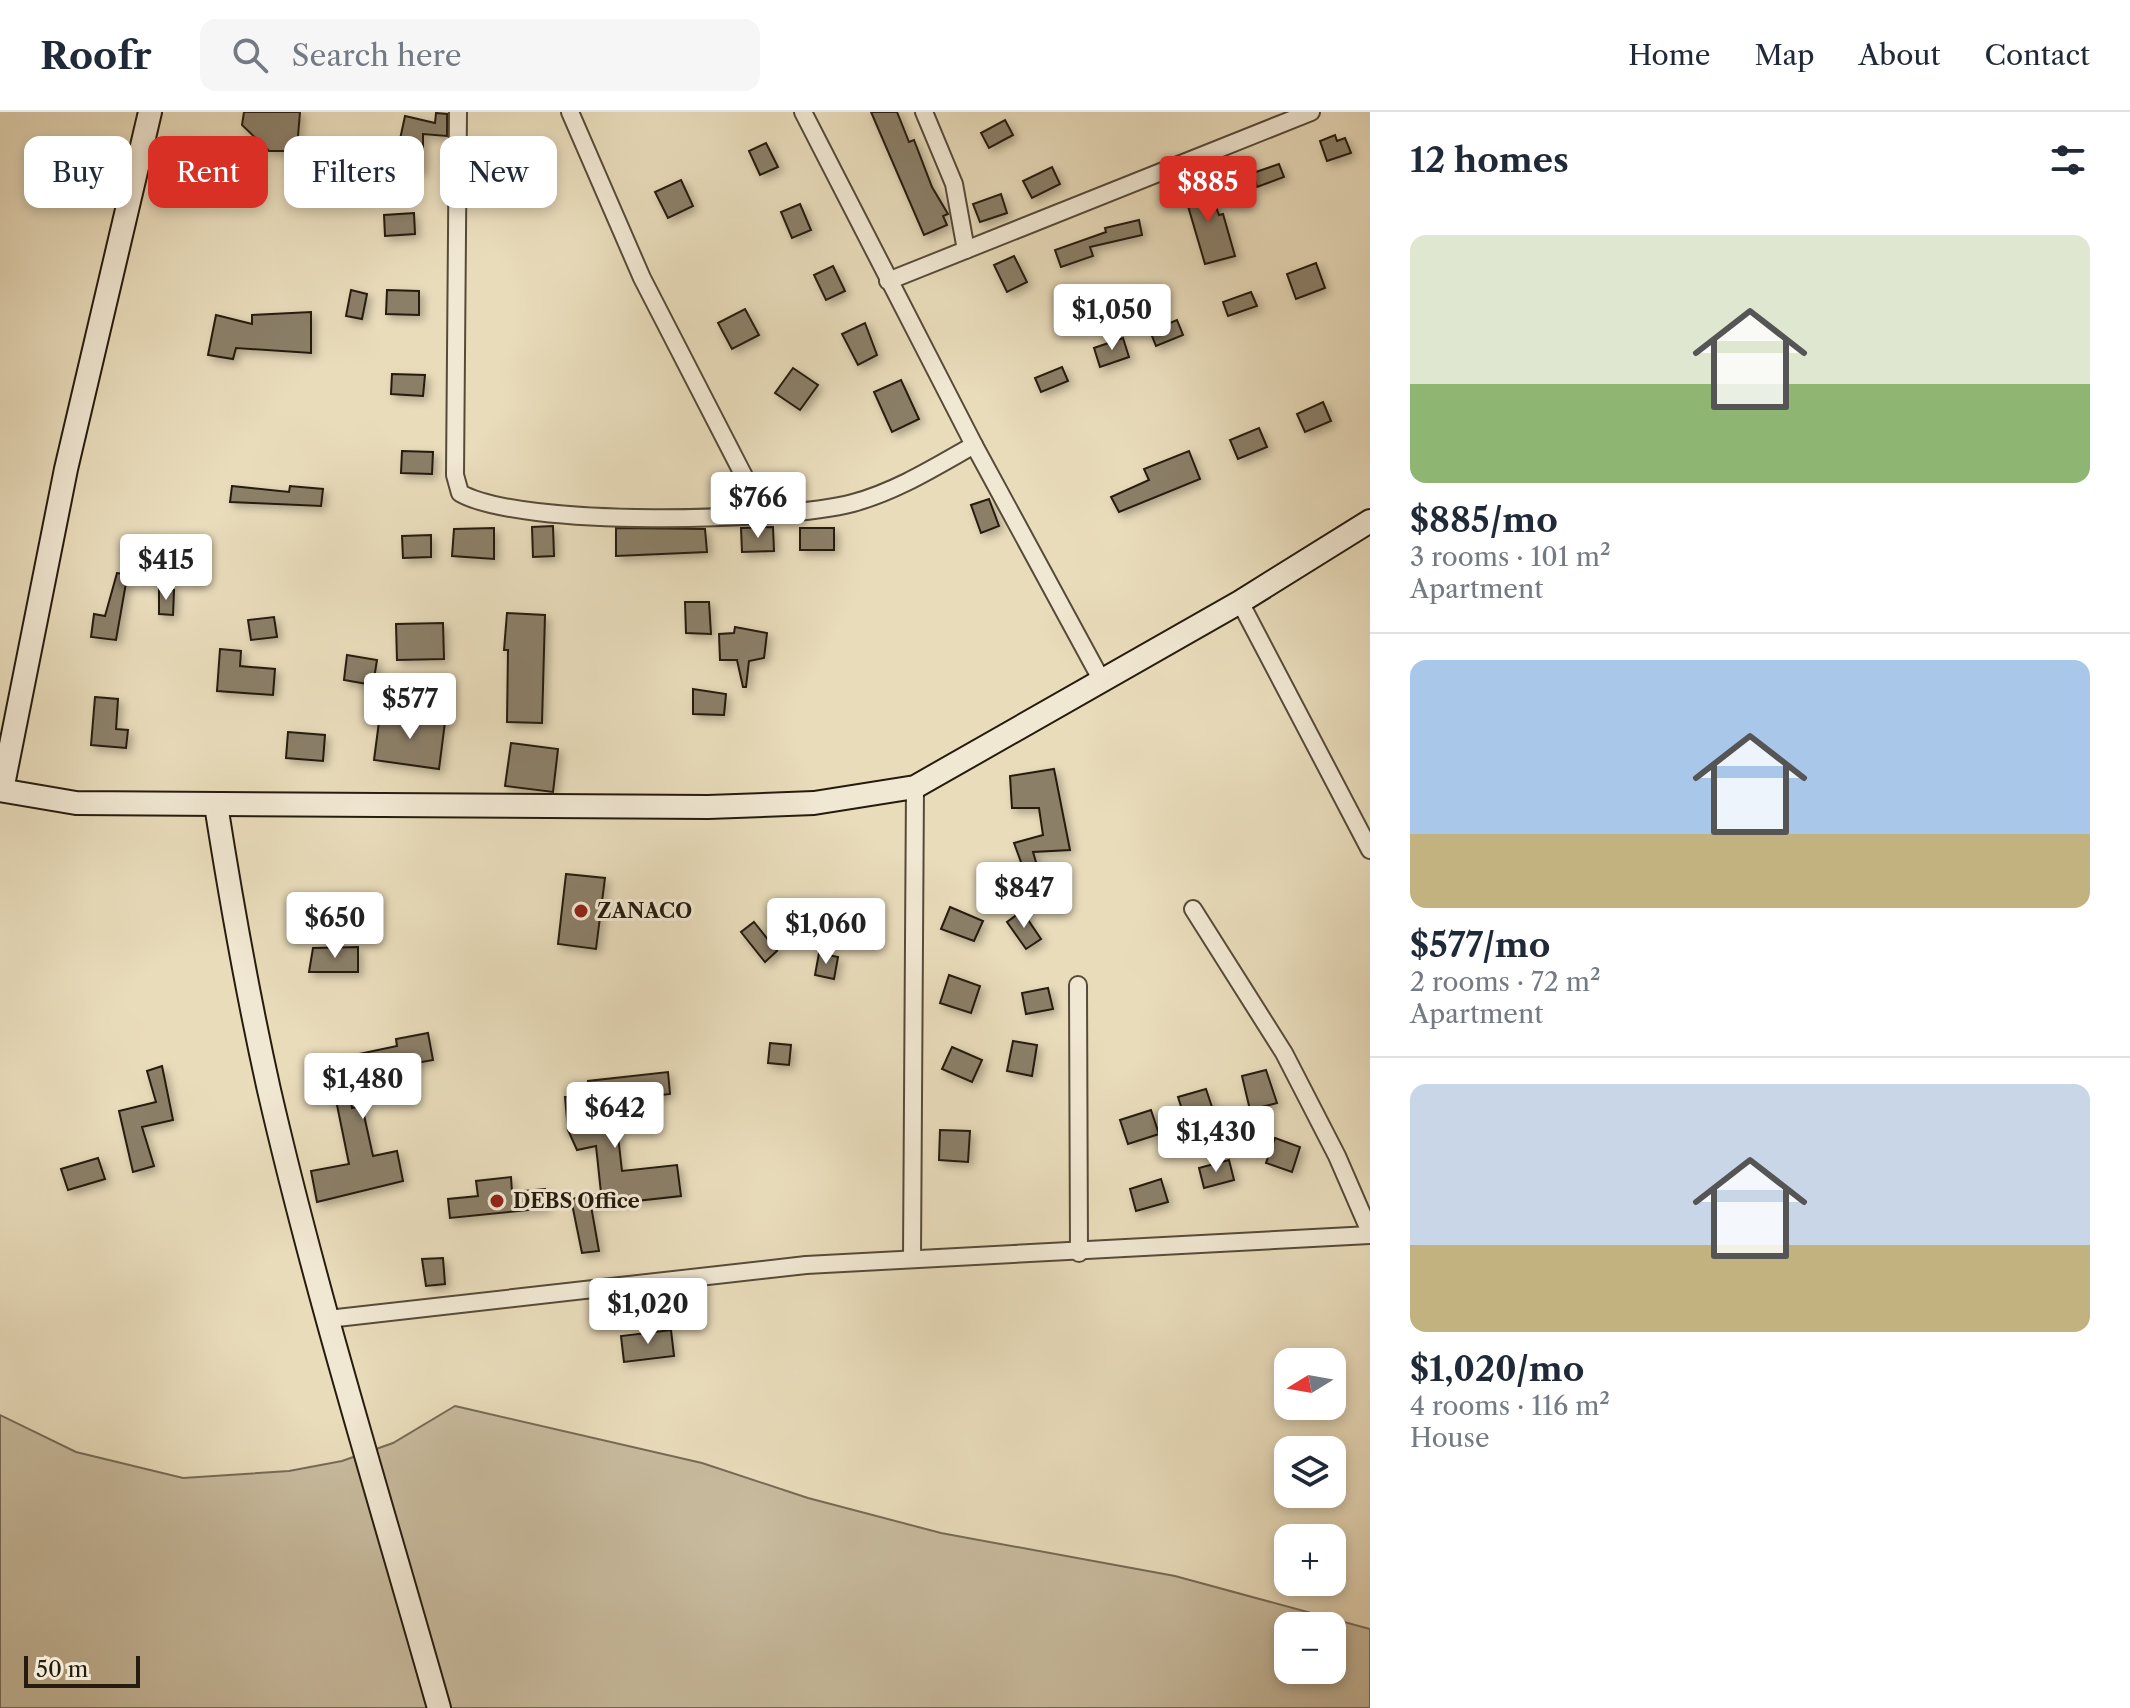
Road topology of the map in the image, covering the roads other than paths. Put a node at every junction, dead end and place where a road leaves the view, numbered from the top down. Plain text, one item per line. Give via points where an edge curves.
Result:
1 (150, 112) edge
2 (458, 112) edge
3 (570, 112) edge
4 (803, 112) edge
5 (924, 112) edge
6 (1311, 112) edge
7 (966, 250) junction
8 (888, 281) junction
9 (974, 445) junction
10 (764, 515) junction
11 (1370, 521) edge
12 (1240, 602) junction
13 (1102, 681) junction
14 (915, 787) junction
15 (1, 790) edge
16 (216, 805) junction
17 (1370, 850) edge
18 (1193, 909) dead end
19 (1078, 985) dead end
20 (1370, 1234) edge
21 (1079, 1253) junction
22 (912, 1257) junction
23 (328, 1319) junction
24 (439, 1708) edge

1 - 15 main road via 66,469
2 - 10 street via 455,475 460,493 475,501 547,512 618,517
3 - 10 street via 642,278
4 - 8 street
5 - 7 street via 954,184
6 - 7 street
7 - 8 street
8 - 9 street
9 - 10 street via 890,491 851,503
9 - 13 street
11 - 12 main road
12 - 13 main road
12 - 17 street
13 - 14 main road
14 - 16 main road via 814,803 708,807
14 - 22 street
15 - 16 main road via 76,803
16 - 23 main road via 269,1090
18 - 20 street via 1284,1053
19 - 21 street
20 - 21 street
21 - 22 street
22 - 23 street
23 - 24 main road

